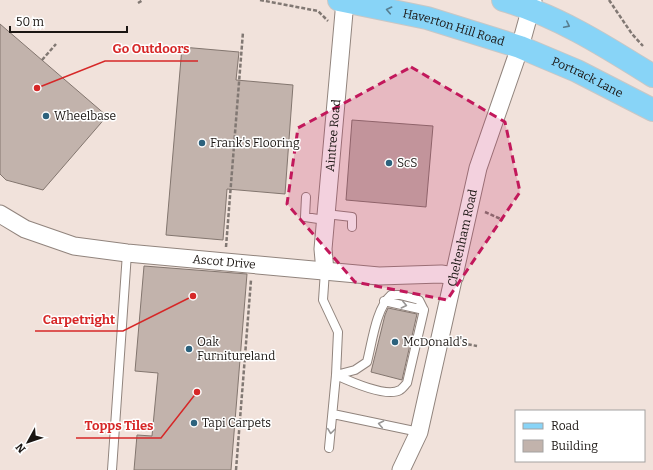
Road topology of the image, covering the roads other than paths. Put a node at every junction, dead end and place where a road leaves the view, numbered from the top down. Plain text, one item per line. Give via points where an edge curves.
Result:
1 (342, 0) edge
2 (503, 0) edge
3 (532, 4) edge
4 (520, 48) junction
5 (653, 76) edge
6 (653, 110) edge
7 (306, 198) dead end
8 (0, 214) edge
9 (326, 217) junction
10 (352, 227) dead end
11 (127, 253) junction
12 (325, 270) junction
13 (455, 276) junction
14 (336, 375) junction
15 (333, 414) junction
16 (419, 432) junction
17 (329, 448) dead end
18 (112, 470) edge
19 (401, 470) edge

4 -> 1 main road, Haverton Hill Road via 427,18
1 - 9 street, Aintree Road via 343,23
2 - 3 main road
3 - 4 street, Cheltenham Road
3 -> 5 main road
4 - 6 main road, Portrack Lane via 577,72
4 - 13 street, Cheltenham Road via 478,168
7 - 9 lane via 305,217
8 - 11 street, Ascot Drive via 25,229 51,239 74,246
9 - 10 lane via 352,217
9 - 12 street, Aintree Road via 323,249
11 - 12 street, Ascot Drive
11 - 18 lane
12 - 13 street, Ascot Drive via 379,276
12 - 14 lane via 323,300 338,332
13 - 16 street, Cheltenham Road
14 -> 14 lane via 355,370 367,362 384,301 391,295 419,300 424,310 407,383 400,390 390,393 355,384
14 - 15 lane
16 -> 15 lane
15 -> 17 lane
16 - 19 street, Cheltenham Road

